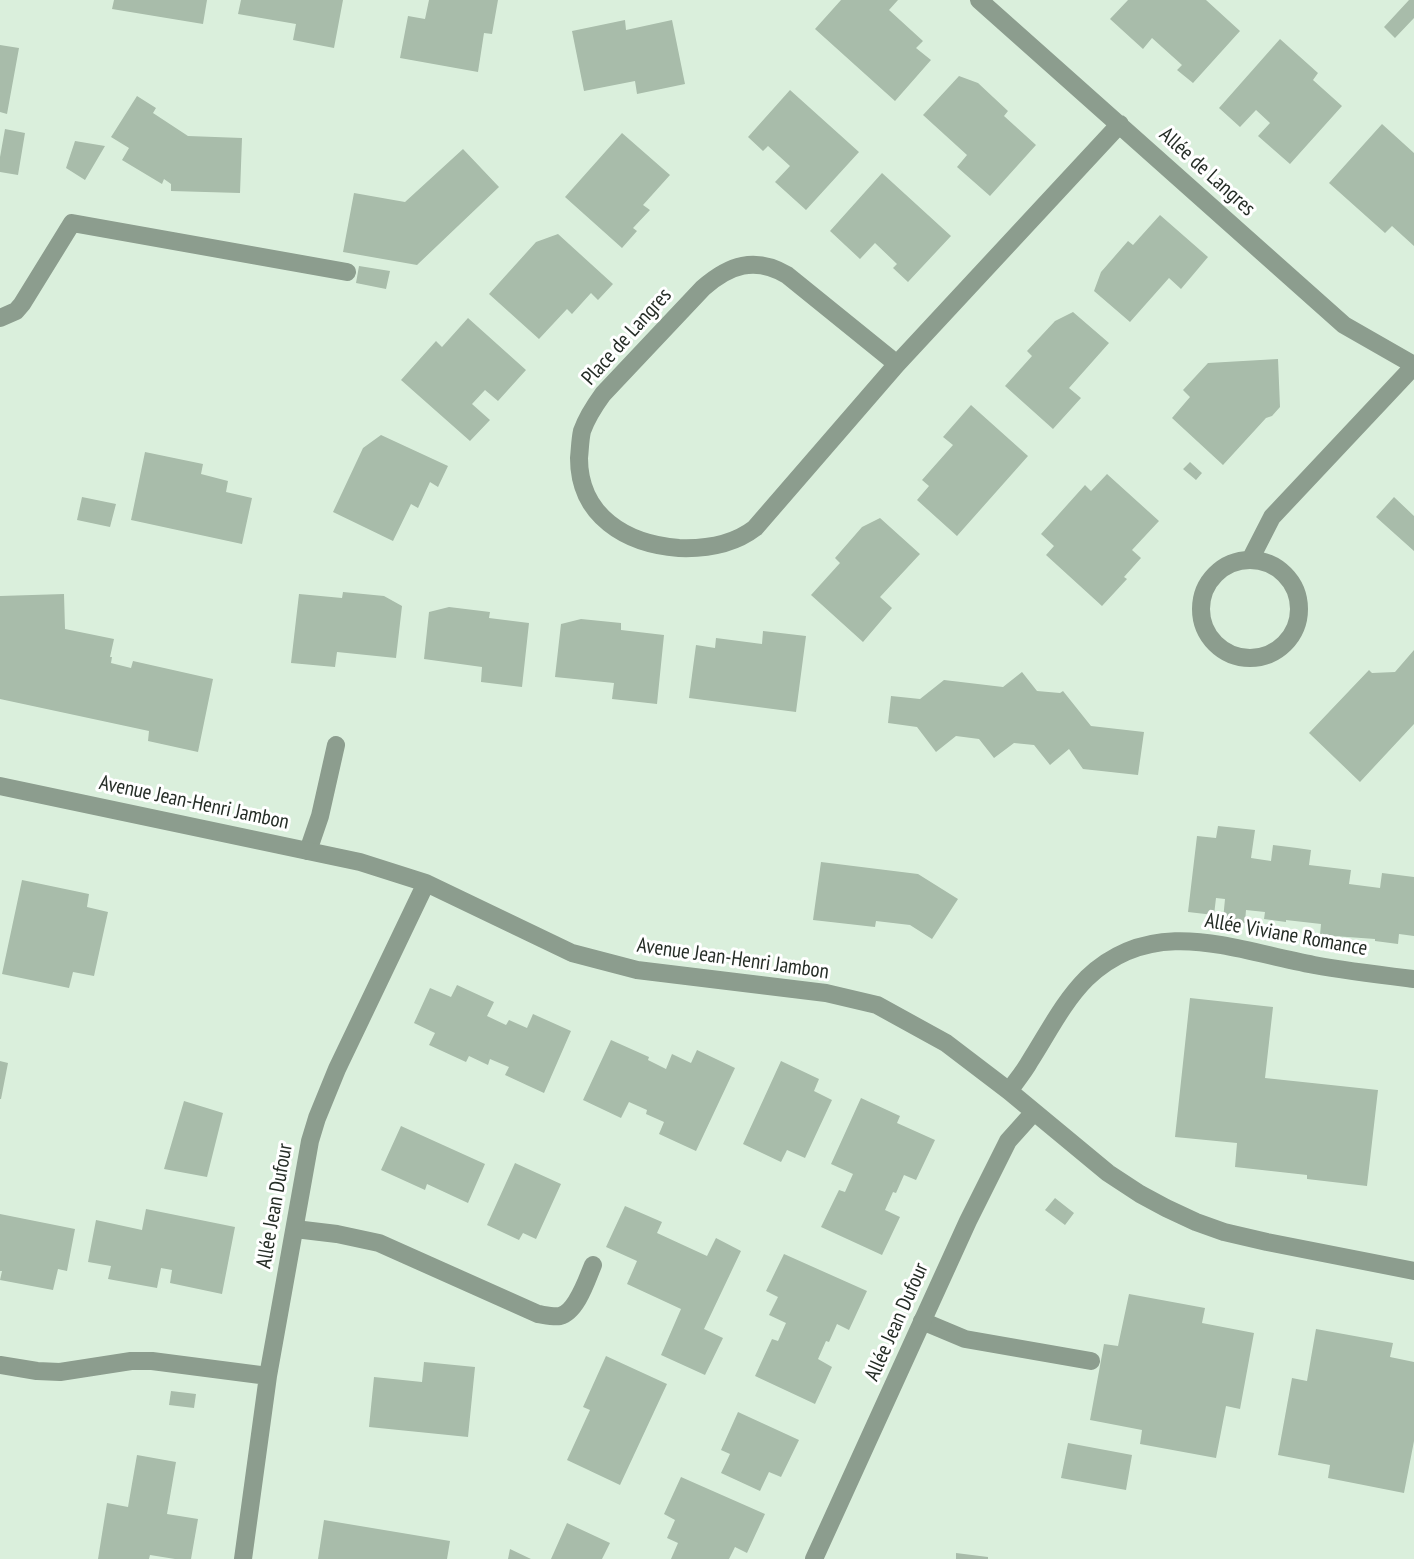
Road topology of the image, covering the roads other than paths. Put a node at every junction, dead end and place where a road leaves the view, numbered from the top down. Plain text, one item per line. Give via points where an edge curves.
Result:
1 (979, 0) edge
2 (1120, 124) junction
3 (347, 272) dead end
4 (0, 318) edge
5 (897, 364) junction
6 (1414, 366) edge
7 (1250, 560) junction
8 (336, 745) dead end
9 (0, 786) edge
10 (308, 851) junction
11 (426, 883) junction
12 (1414, 979) edge
13 (1009, 1091) junction
14 (1034, 1112) junction
15 (295, 1229) junction
16 (593, 1265) dead end
17 (1414, 1271) edge
18 (922, 1321) junction
19 (1091, 1361) dead end
20 (0, 1365) edge
21 (268, 1376) junction
22 (243, 1559) edge
23 (814, 1559) edge

1 - 2 street, Allée de Langres
2 - 5 street, Place de Langres
2 - 6 street, Allée de Langres via 1344,325
3 - 4 street via 72,223 22,304
5 - 5 street, Place de Langres via 755,528 735,540 695,548 634,539 602,517 584,488 580,445 596,404 703,288 732,268 767,265 787,275
6 - 7 street, Allée de Langres via 1272,517
7 - 7 street via 1218,571 1201,600 1207,633 1233,655 1250,658 1267,656 1282,647 1299,618 1293,584 1267,562
8 - 10 street
9 - 10 street, Avenue Jean-Henri Jambon
10 - 11 street, Avenue Jean-Henri Jambon
11 - 13 street, Avenue Jean-Henri Jambon via 572,953 598,960 637,970 826,993 877,1004 946,1043
11 - 15 street, Allée Jean Dufour via 317,1118
12 - 13 street, Allée Viviane Romance via 1312,965 1206,942 1174,941 1143,947 1117,957 1073,994
13 - 14 street, Avenue Jean-Henri Jambon
14 - 17 street, Avenue Jean-Henri Jambon via 1118,1180 1196,1222 1267,1242
14 - 18 street, Allée Jean Dufour via 1008,1141
15 - 16 street via 379,1242 538,1314 554,1316 572,1309
15 - 21 street, Allée Jean Dufour
18 - 19 street via 965,1339
18 - 23 street, Allée Jean Dufour
20 - 21 street via 60,1372 152,1361
21 - 22 street, Allée Jean Dufour

